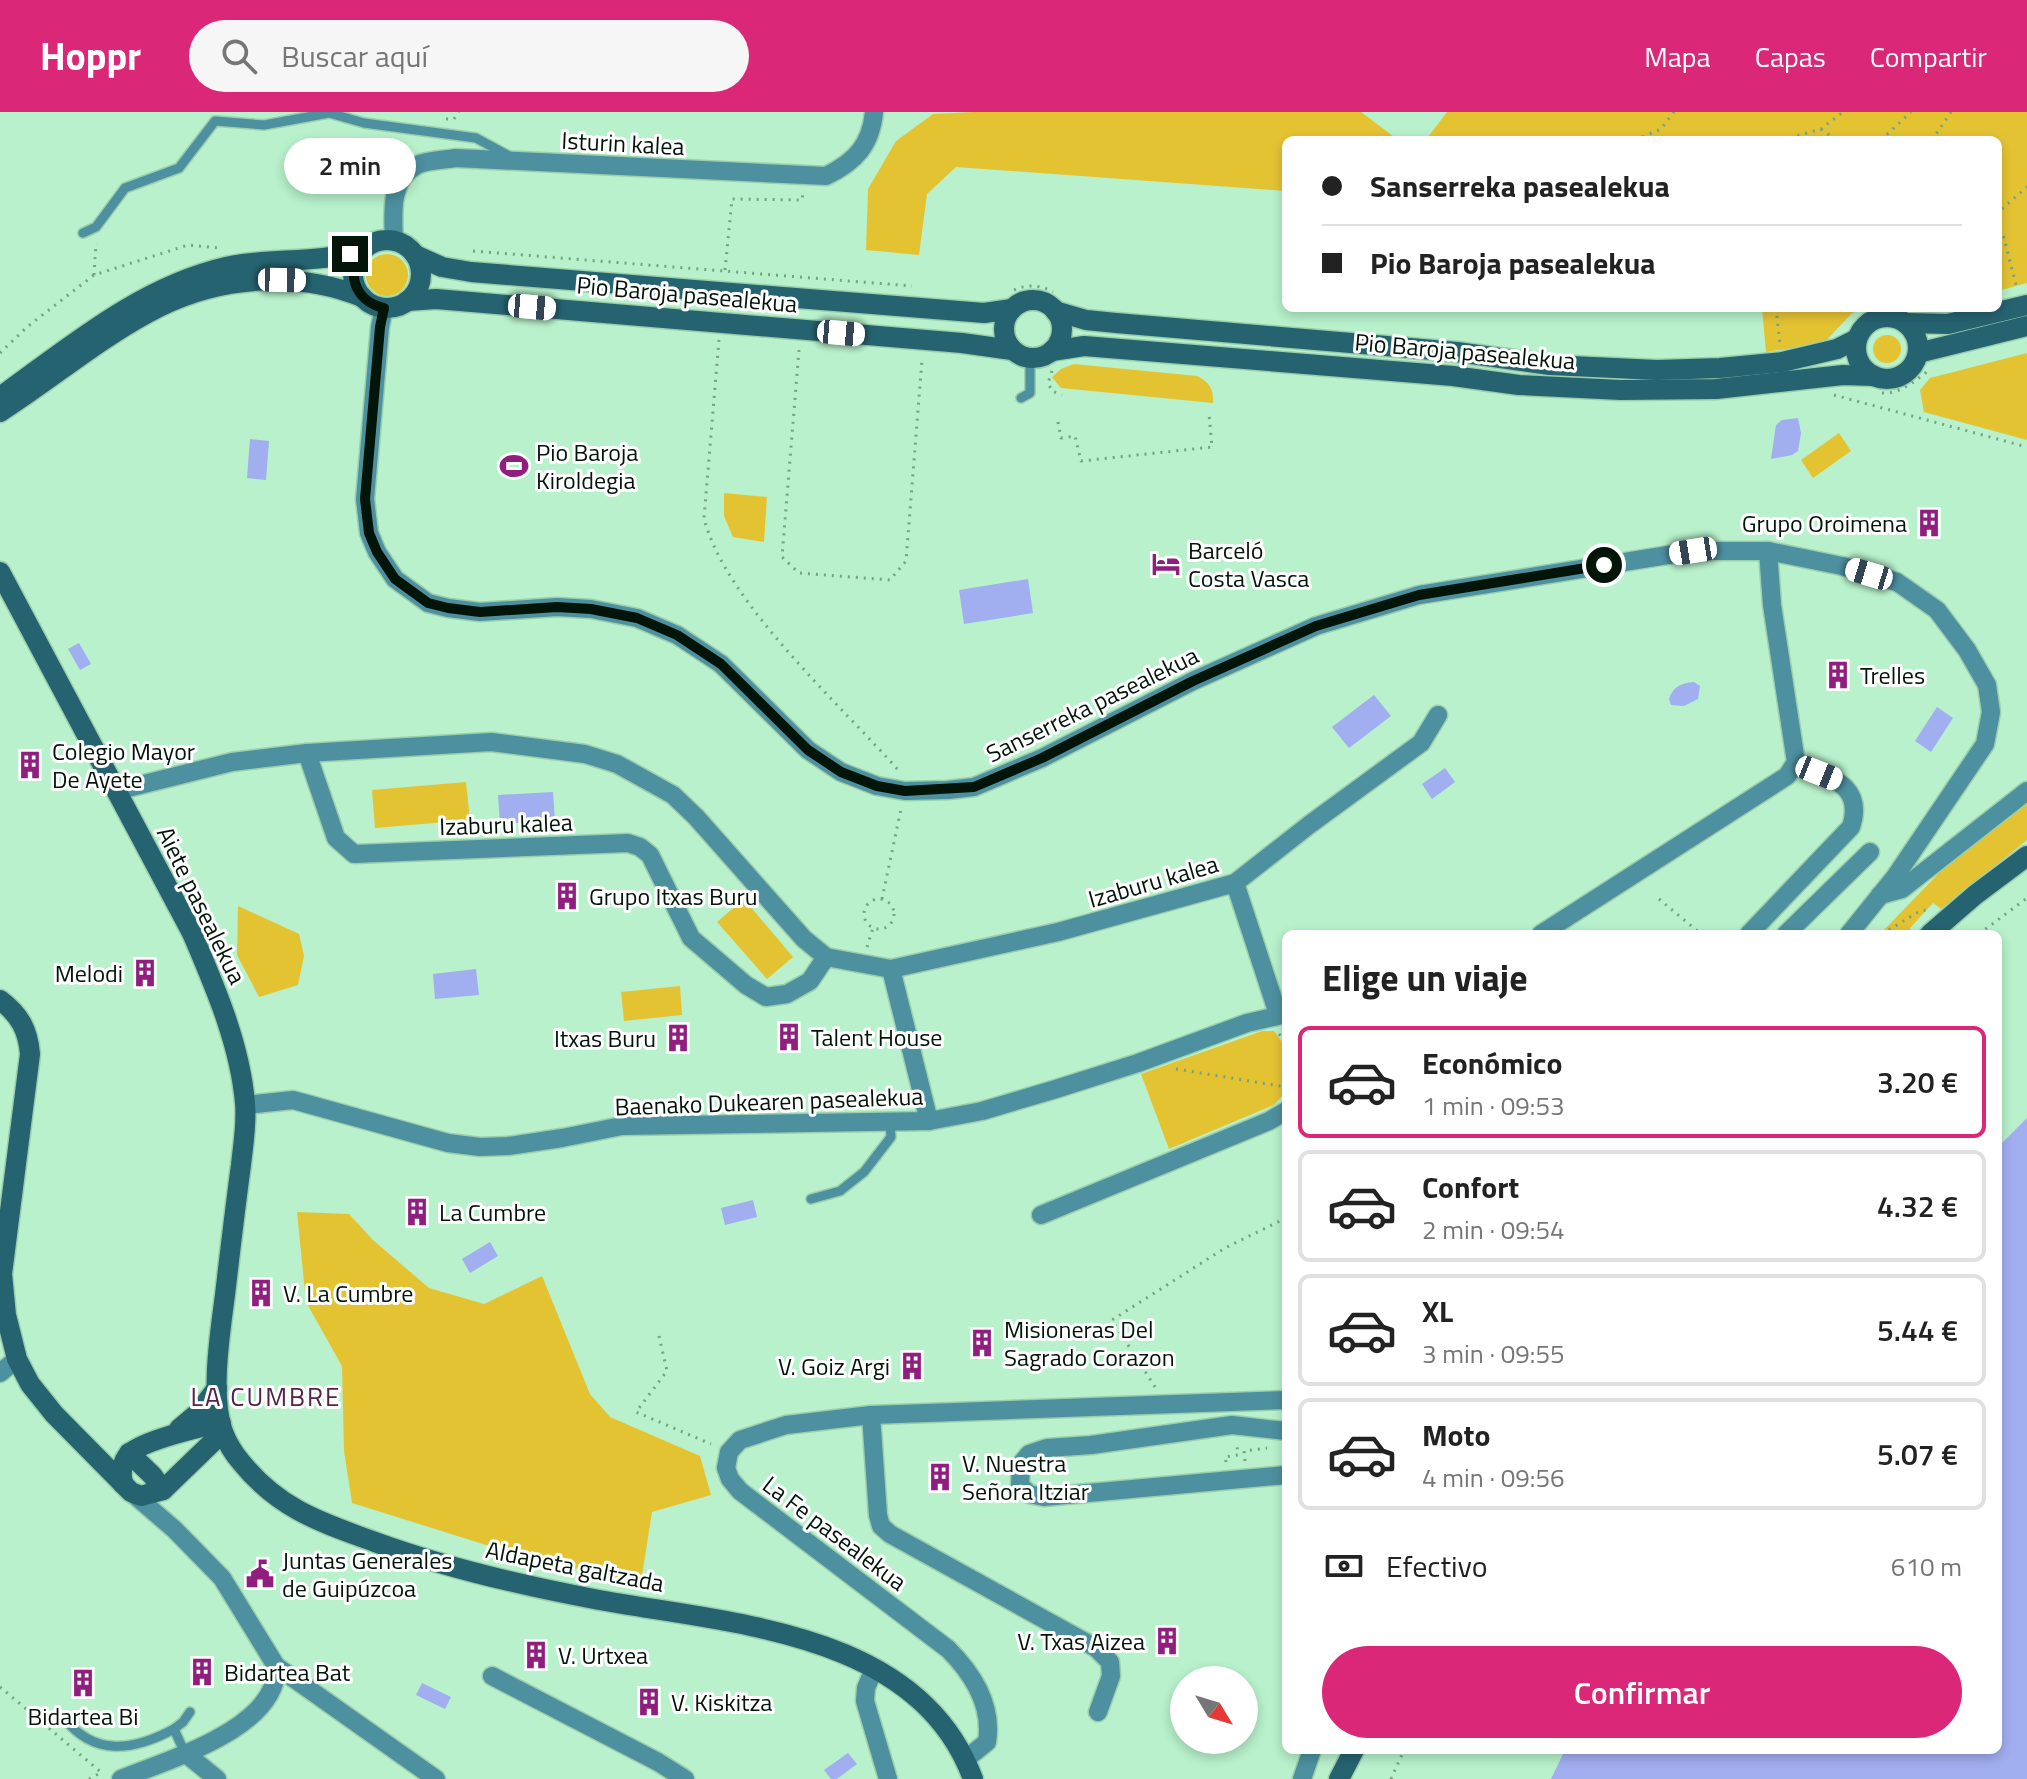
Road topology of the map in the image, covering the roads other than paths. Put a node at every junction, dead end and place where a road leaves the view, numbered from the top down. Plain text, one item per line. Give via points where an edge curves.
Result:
1 (874, 112) edge
2 (522, 162) junction
3 (83, 233) dead end
4 (394, 241) junction
5 (365, 248) junction
6 (415, 255) junction
7 (362, 297) junction
8 (407, 301) junction
9 (1010, 301) junction
10 (1058, 304) junction
11 (2027, 305) edge
12 (384, 308) junction
13 (2002, 311) edge
14 (1998, 312) edge
15 (1907, 323) junction
16 (2027, 326) edge
17 (1857, 339) junction
18 (1918, 353) junction
19 (1021, 354) junction
20 (1055, 358) junction
21 (1873, 384) junction
22 (0, 397) edge
23 (1021, 398) dead end
24 (0, 412) edge
25 (1768, 551) junction
26 (0, 572) edge
27 (1438, 715) dead end
28 (307, 753) junction
29 (1796, 762) junction
30 (116, 791) junction
31 (2027, 791) edge
32 (1870, 852) dead end
33 (2027, 856) edge
34 (1235, 883) junction
35 (1880, 895) junction
36 (1547, 930) edge
37 (1753, 930) edge
38 (1790, 930) edge
39 (1852, 930) edge
40 (1935, 930) edge
41 (826, 957) junction
42 (891, 969) junction
43 (0, 1000) edge
44 (1282, 1014) edge
45 (246, 1105) junction
46 (1282, 1113) edge
47 (929, 1121) junction
48 (890, 1123) junction
49 (811, 1199) dead end
50 (1041, 1215) dead end
51 (17, 1359) junction
52 (0, 1373) edge
53 (217, 1388) junction
54 (1282, 1400) edge
55 (871, 1415) junction
56 (222, 1428) junction
57 (1282, 1431) edge
58 (169, 1436) junction
59 (79, 1438) junction
60 (129, 1453) junction
61 (193, 1460) junction
62 (239, 1460) junction
63 (1282, 1475) edge
64 (127, 1488) junction
65 (163, 1490) junction
66 (174, 1529) junction
67 (276, 1666) junction
68 (874, 1669) junction
69 (492, 1676) dead end
70 (190, 1712) dead end
71 (1098, 1712) dead end
72 (63, 1717) dead end
73 (174, 1729) junction
74 (185, 1753) junction
75 (1311, 1754) edge
76 (1352, 1754) edge
77 (1360, 1754) edge
78 (966, 1759) junction
79 (121, 1779) edge
80 (217, 1779) edge
81 (436, 1779) edge
82 (685, 1779) edge
83 (888, 1779) edge
84 (973, 1779) edge
85 (1302, 1779) edge
86 (1339, 1779) edge
87 (1350, 1779) edge

1 - 2 street, Isturin kalea via 864,150 826,176
2 - 3 lane via 476,138 329,113 264,125 215,121 179,168 125,188 96,227
2 - 4 street, Isturin kalea via 456,158 418,164 394,195
4 - 5 main road
4 - 6 main road, Pio Baroja pasealekua
5 - 7 main road via 353,272
5 - 22 main road via 320,260 252,262 179,281 134,304
6 - 8 main road via 420,280
6 - 9 main road, Pio Baroja pasealekua via 471,272 984,313
7 - 12 main road
7 - 24 main road via 324,284 282,280 183,297 121,329
8 - 12 main road, Pio Baroja pasealekua
8 - 19 main road, Pio Baroja pasealekua via 436,299 947,341
9 - 10 main road
9 - 19 main road via 1004,329 1007,343
10 - 17 main road, Pio Baroja pasealekua via 1086,320 1550,365 1657,370 1782,362
10 - 20 main road via 1062,331
11 - 13 main road
12 - 25 street, Sanserreka pasealekua via 365,499 369,533 395,579 428,603 448,608 591,609 664,629 721,664 830,765 877,786 905,791 974,787 1316,626 1419,595 1693,551
14 - 15 main road via 1948,324
15 - 17 main road via 1882,317 1866,324
15 - 18 main road via 1917,336
16 - 18 main road
17 - 21 main road via 1857,356
18 - 21 main road via 1911,368 1898,377
19 - 20 main road
19 - 23 lane via 1030,393
20 - 21 main road, Pio Baroja pasealekua via 1084,346 1621,390 1716,389 1843,375
25 - 29 street
25 - 35 street, Sanserreka pasealekua via 1897,582 1937,610 1987,685 1991,712 1985,744
26 - 30 main road, Aiete pasealekua
27 - 34 street, Izaburu kalea via 1421,743
28 - 30 street via 232,762
28 - 41 street via 491,742 585,754 617,764 673,795
28 - 41 street, Izaburu kalea via 336,838 354,854 628,843 650,855 691,938 766,997 787,994 810,981
29 - 36 street via 1787,776
29 - 37 street via 1848,789 1856,813 1839,841
30 - 45 main road, Aiete pasealekua via 192,933 218,994
31 - 35 street via 1902,889
32 - 38 street
33 - 40 main road
34 - 42 street, Izaburu kalea via 1088,925
34 - 44 street
35 - 39 street, Sanserreka pasealekua
41 - 42 street, Izaburu kalea
42 - 47 street
43 - 51 main road via 21,1020 30,1054 2,1274
44 - 47 street, Baenako Dukearen pasealekua via 1056,1089
45 - 48 street, Baenako Dukearen pasealekua via 293,1100 480,1147 622,1126
45 - 53 main road, Aiete pasealekua
46 - 50 street
47 - 48 street, Baenako Dukearen pasealekua
48 - 49 lane via 891,1137 864,1172 840,1191
51 - 52 street
51 - 59 main road via 40,1398
53 - 56 main road, Aiete pasealekua
53 - 58 main road via 198,1413
54 - 55 street
55 - 71 street, La Fe pasealekua via 881,1526 1096,1648 1110,1662 1111,1676
55 - 78 street, La Fe pasealekua via 786,1425 740,1440 729,1452 726,1468 740,1491 967,1668 990,1727 987,1742
56 - 58 main road via 195,1427
56 - 61 main road
56 - 62 main road, Aldapeta galtzada
57 - 63 street via 1232,1425 1047,1448 1029,1454 1021,1464 1020,1485 1029,1494 1044,1497 1243,1472
58 - 60 main road
59 - 60 main road
59 - 64 main road
60 - 64 main road via 123,1464
60 - 65 main road
61 - 62 main road
61 - 65 main road
62 - 68 main road, Aldapeta galtzada via 292,1509 409,1554 512,1583 792,1636 850,1655
64 - 65 main road via 141,1496
64 - 66 street
65 - 66 street
66 - 67 street via 222,1578
67 - 74 street via 271,1694 250,1717
67 - 81 street
68 - 78 main road, Aldapeta galtzada via 915,1696
68 - 83 street via 865,1701
69 - 82 street
70 - 73 lane
72 - 73 lane via 92,1743 121,1747
73 - 74 lane
74 - 79 street
74 - 80 street
75 - 85 street
76 - 86 main road
77 - 87 main road
78 - 84 main road, Aldapeta galtzada

